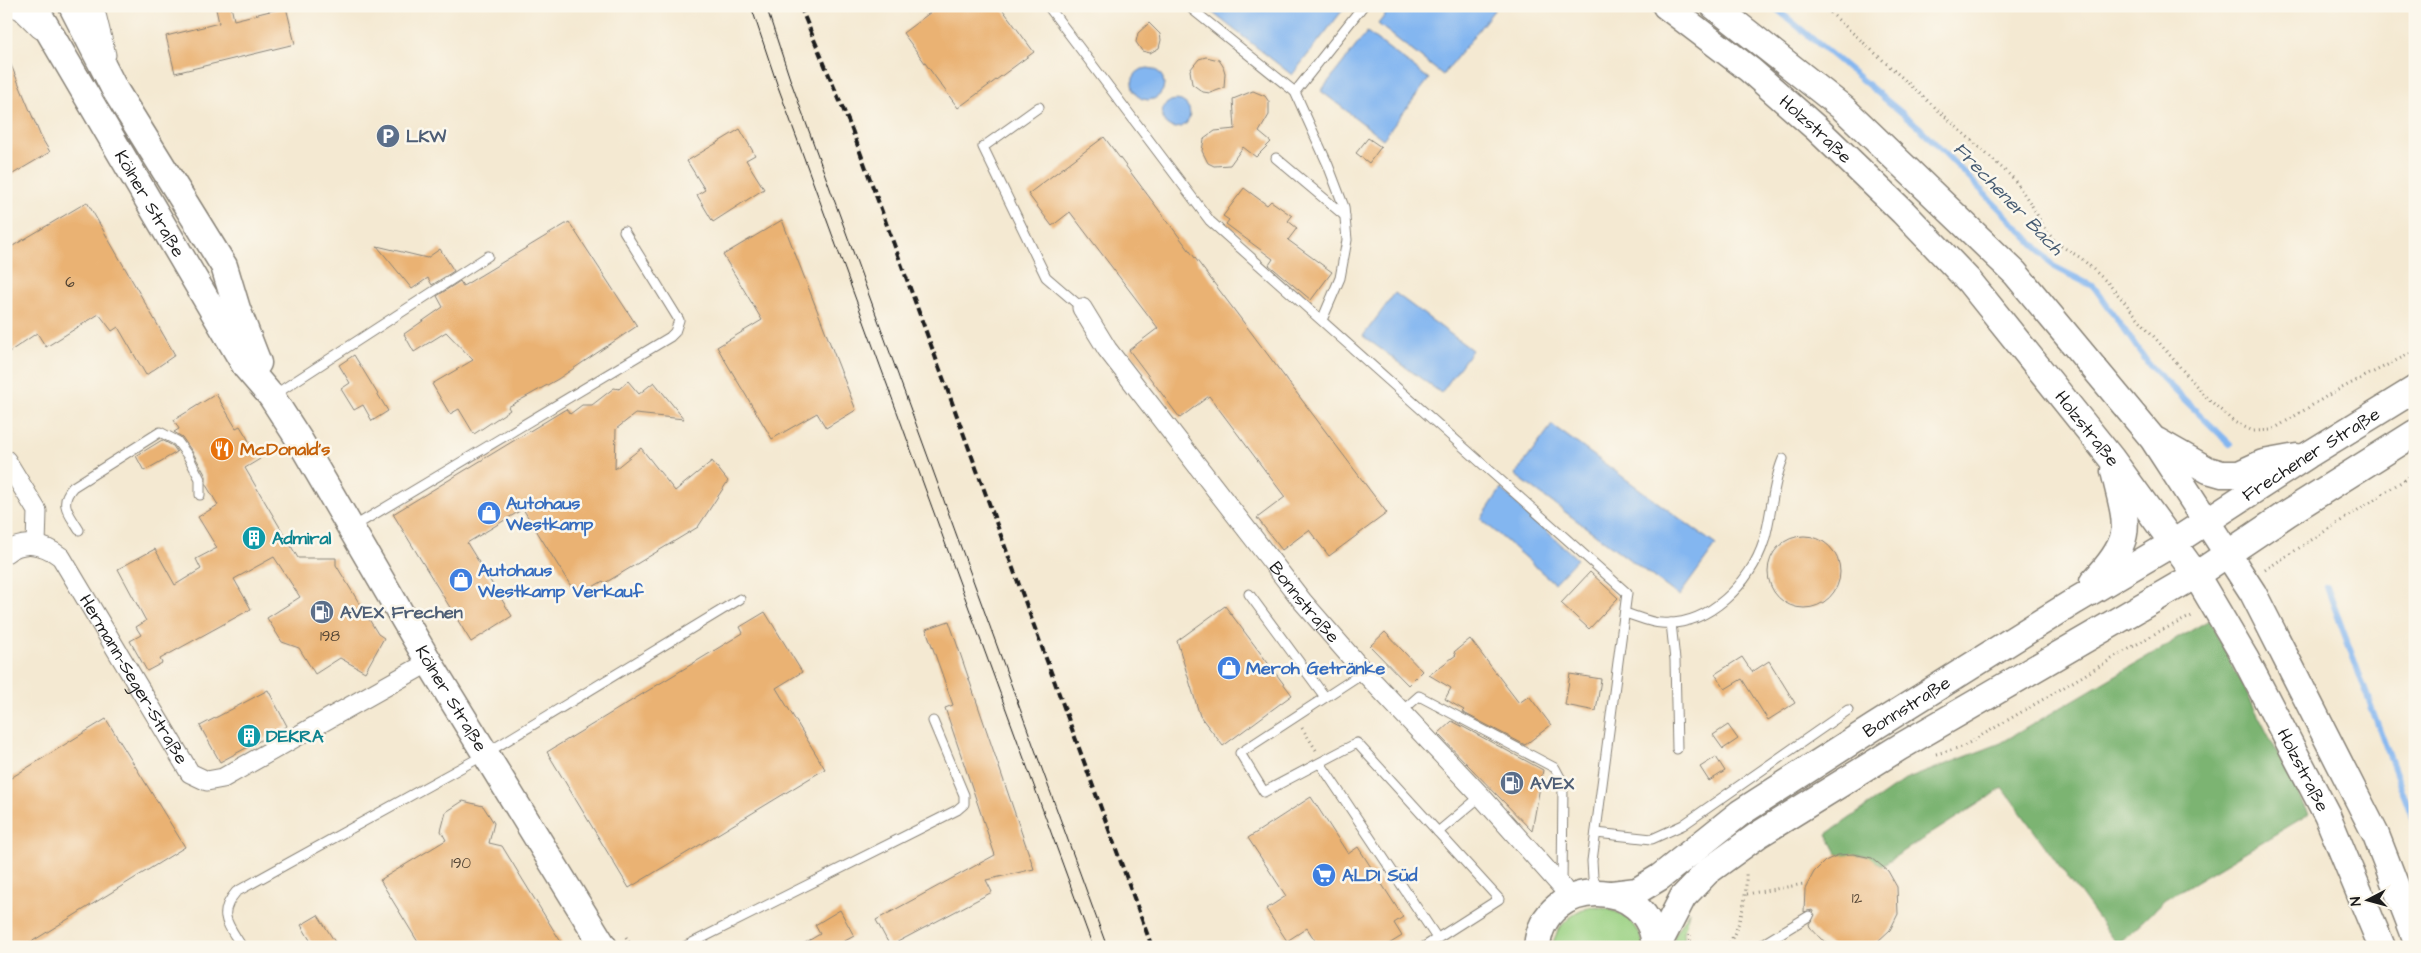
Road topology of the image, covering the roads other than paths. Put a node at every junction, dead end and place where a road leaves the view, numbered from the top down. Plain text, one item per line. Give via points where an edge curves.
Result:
1 (10, 6) edge
2 (34, 6) edge
3 (72, 6) edge
4 (94, 6) edge
5 (1048, 6) edge
6 (1191, 6) edge
7 (1363, 6) edge
8 (1666, 6) edge
9 (1714, 6) edge
10 (56, 44) junction
11 (115, 90) junction
12 (1295, 92) junction
13 (1039, 107) dead end
14 (1276, 158) dead end
15 (1345, 216) junction
16 (624, 231) dead end
17 (488, 256) dead end
18 (1082, 308) joint
19 (1322, 320) junction
20 (2415, 390) edge
21 (271, 396) junction
22 (2415, 433) edge
23 (2153, 439) junction
24 (2308, 455) junction
25 (2111, 458) junction
26 (1783, 459) dead end
27 (6, 460) edge
28 (200, 495) dead end
29 (2207, 520) junction
30 (350, 528) junction
31 (79, 530) dead end
32 (2174, 543) junction
33 (36, 545) junction
34 (6, 553) edge
35 (2230, 555) junction
36 (2196, 575) junction
37 (1249, 594) dead end
38 (740, 599) dead end
39 (2075, 601) junction
40 (1625, 613) junction
41 (1671, 623) junction
42 (429, 662) junction
43 (1364, 672) junction
44 (1325, 697) junction
45 (1848, 710) dead end
46 (1401, 712) junction
47 (933, 721) dead end
48 (1677, 749) dead end
49 (486, 754) junction
50 (1322, 762) junction
51 (1481, 796) junction
52 (1438, 832) junction
53 (1596, 833) junction
54 (1565, 893) junction
55 (1606, 893) junction
56 (1809, 916) dead end
57 (2415, 936) edge
58 (1437, 938) junction
59 (1534, 944) edge
60 (242, 947) edge
61 (604, 947) edge
62 (684, 947) edge
63 (1424, 947) edge
64 (1656, 947) edge
65 (1758, 947) edge
66 (2382, 947) edge

1 - 10 street via 21,10
2 - 10 main road, Kölner Straße
3 - 11 main road, Kölner Straße
4 - 11 street, Kölner Straße
5 - 19 lane via 1210,221
6 - 12 lane
7 - 12 lane
8 - 25 main road, Holzstraße via 1757,76 1903,212 1969,281
9 - 23 main road, Holzstraße via 1843,108 2015,273
10 - 21 main road, Kölner Straße via 246,367
11 - 21 main road, Kölner Straße via 224,266
12 - 15 lane via 1328,165
13 - 18 lane via 983,147 1046,277
14 - 15 lane
15 - 19 lane via 1347,240 1340,278
16 - 30 lane via 679,320 675,332
17 - 21 lane
18 - 43 street, Bonnstraße via 1107,350 1303,602
19 - 40 lane via 1627,593
20 - 24 main road, Frechener Straße
21 - 30 main road, Kölner Straße
22 - 35 main road, Frechener Straße via 2288,513
23 - 24 main road via 2208,470 2222,474 2239,474 2263,463
23 - 29 main road, Holzstraße
24 - 29 main road, Frechener Straße
25 - 32 main road, Holzstraße
25 - 39 main road via 2126,516 2125,532 2120,549 2108,566
26 - 41 lane via 1776,476 1763,543 1747,575 1723,602 1690,621
27 - 33 street via 37,511
28 - 31 lane via 200,479 188,456 177,441 160,432 73,487 65,496 65,505
29 - 32 main road, Bonnstraße
29 - 35 main road, Holzstraße
30 - 42 main road, Kölner Straße
32 - 36 main road, Holzstraße
32 - 39 main road, Bonnstraße
33 - 34 street via 24,544
33 - 42 street, Hermann-Seger-Straße via 49,548 61,557 190,773 207,781 223,778
35 - 36 main road, Bonnstraße
35 - 57 main road, Holzstraße via 2247,581 2376,836
36 - 64 main road, Bonnstraße via 1758,835 1707,872 1683,897
36 - 66 main road, Holzstraße via 2246,658 2327,815
37 - 44 lane
38 - 49 lane
39 - 55 main road, Bonnstraße via 1740,813 1660,877 1637,891
40 - 41 lane via 1661,624
40 - 53 lane
41 - 48 lane
42 - 49 main road, Kölner Straße
43 - 44 lane
43 - 46 street, Bonnstraße
44 - 50 lane via 1240,753 1264,792
45 - 53 lane via 1683,825 1652,839
46 - 51 street, Bonnstraße
46 - 54 lane via 1419,696 1555,768 1563,783
47 - 62 lane via 964,795 964,804
49 - 60 lane via 236,892 226,903 225,919
49 - 61 main road, Kölner Straße
50 - 52 lane via 1358,743
50 - 58 lane
51 - 52 lane
51 - 54 street, Bonnstraße
52 - 58 lane via 1499,899
53 - 55 lane via 1593,878
54 - 55 main road, Bonnstraße
54 - 59 main road via 1543,923
55 - 64 main road via 1628,901 1640,912 1650,926
56 - 65 lane
58 - 63 lane

